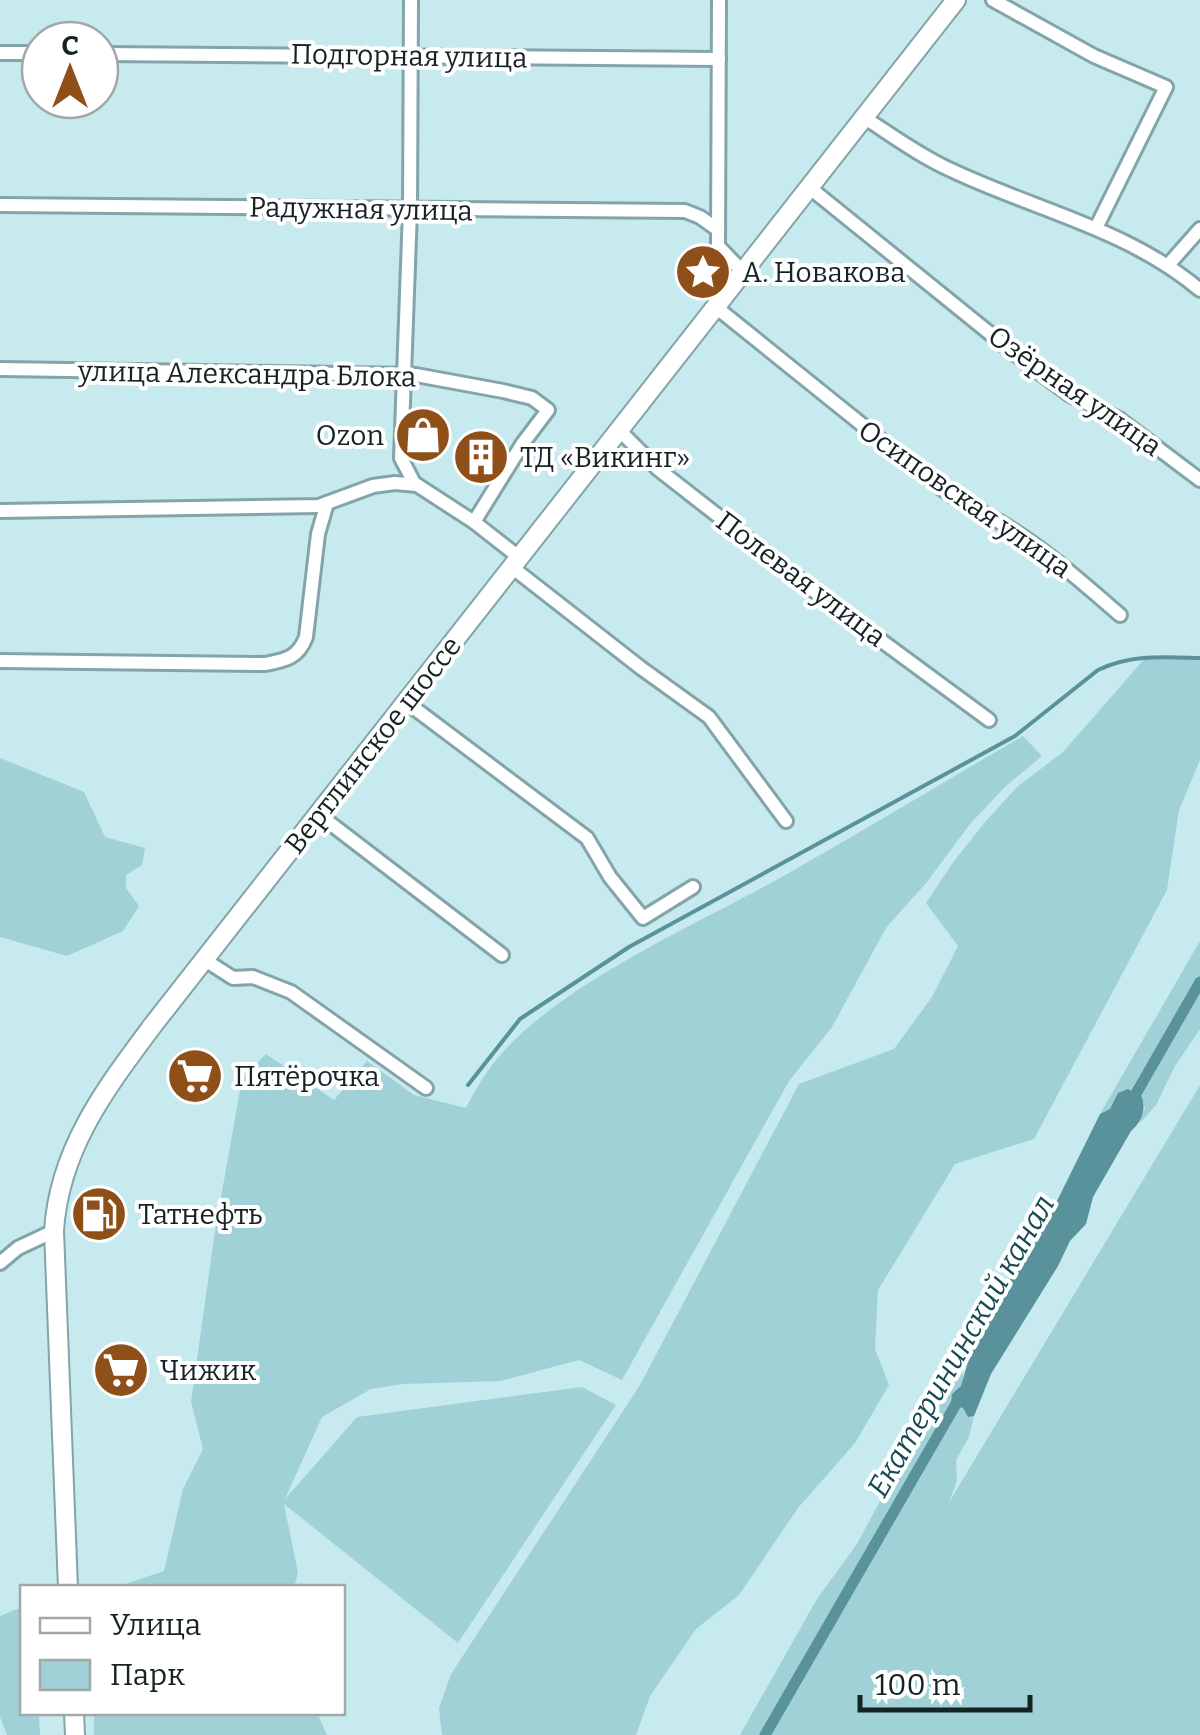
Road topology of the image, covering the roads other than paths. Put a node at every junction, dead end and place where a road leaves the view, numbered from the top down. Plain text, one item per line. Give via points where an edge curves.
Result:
1 (411, 0) edge
2 (719, 0) edge
3 (956, 0) edge
4 (993, 0) edge
5 (120, 54) edge
6 (410, 56) junction
7 (718, 59) junction
8 (865, 118) junction
9 (810, 188) junction
10 (0, 205) edge
11 (410, 210) junction
12 (1096, 228) junction
13 (716, 229) junction
14 (1200, 229) edge
15 (1169, 264) junction
16 (744, 273) junction
17 (1200, 290) edge
18 (717, 308) junction
19 (0, 369) edge
20 (405, 374) junction
21 (620, 430) junction
22 (1200, 480) edge
23 (417, 486) junction
24 (327, 503) junction
25 (0, 511) edge
26 (474, 522) junction
27 (517, 563) junction
28 (1120, 615) dead end
29 (0, 661) edge
30 (406, 702) junction
31 (989, 720) dead end
32 (318, 814) junction
33 (786, 822) dead end
34 (693, 886) dead end
35 (502, 955) dead end
36 (204, 960) junction
37 (426, 1088) dead end
38 (54, 1231) junction
39 (0, 1262) edge
40 (68, 1585) edge

1 - 6 street
2 - 7 street
3 - 8 main road, Вертлинское шоссе
4 - 12 street via 1166,87
5 - 6 street, Подгорная улица
6 - 7 street, Подгорная улица
6 - 11 street
7 - 13 street
8 - 9 main road, Вертлинское шоссе
8 - 12 street via 953,171
9 - 16 main road, Вертлинское шоссе
9 - 22 street, Озёрная улица via 1024,361
10 - 11 street, Радужная улица
11 - 13 street, Радужная улица via 685,211
11 - 20 street
12 - 15 street
13 - 16 street via 718,246
14 - 15 street
15 - 17 street
16 - 18 main road, Вертлинское шоссе
18 - 21 main road, Вертлинское шоссе
18 - 28 street, Осиповская улица via 936,485 1003,524
19 - 20 street, улица Александра Блока
20 - 23 street via 401,458
20 - 26 street, улица Александра Блока via 503,390 548,410
21 - 27 main road, Вертлинское шоссе
21 - 31 street, Полевая улица via 658,469
23 - 24 street via 374,486
23 - 26 street
24 - 25 street
24 - 29 street via 306,637 291,658 266,664
26 - 27 street
27 - 30 main road, Вертлинское шоссе
27 - 33 street via 641,668 710,716
30 - 32 main road, Вертлинское шоссе
30 - 34 street via 587,838 643,918
32 - 35 street
32 - 36 main road, Вертлинское шоссе
36 - 37 street via 234,978 278,984
36 - 38 main road, Вертлинское шоссе via 84,1126 61,1180
38 - 39 street
38 - 40 main road, Вертлинское шоссе

